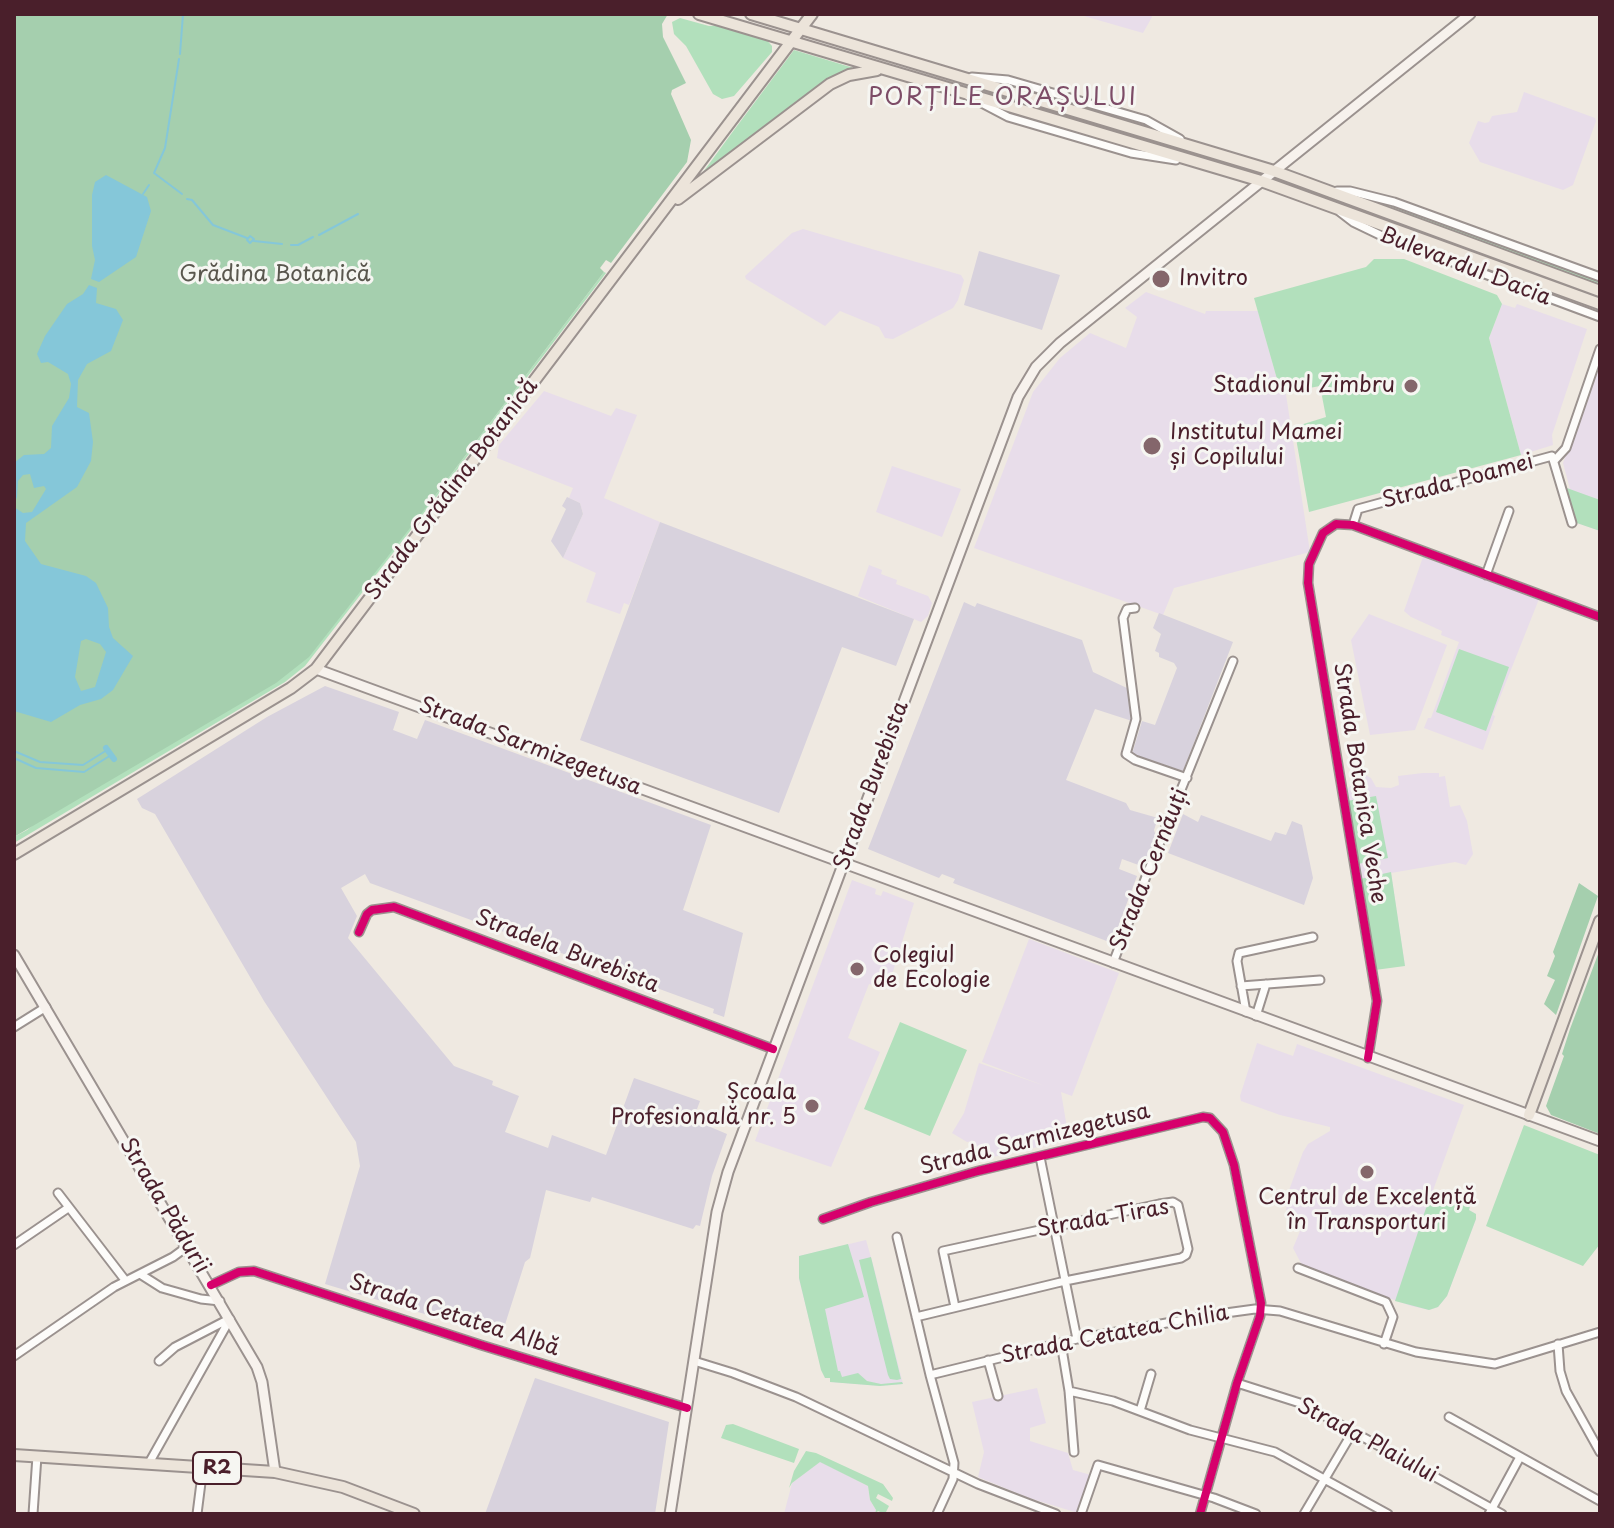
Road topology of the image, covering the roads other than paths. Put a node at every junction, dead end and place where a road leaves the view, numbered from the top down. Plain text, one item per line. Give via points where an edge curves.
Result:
1 (699, 14) edge
2 (751, 14) edge
3 (812, 14) edge
4 (1470, 14) edge
5 (801, 28) junction
6 (792, 40) junction
7 (890, 55) junction
8 (884, 70) junction
9 (1274, 171) junction
10 (1261, 181) junction
11 (1335, 191) junction
12 (667, 207) junction
13 (1336, 207) junction
14 (1600, 277) edge
15 (1600, 291) edge
16 (1600, 304) edge
17 (1600, 317) edge
18 (1600, 349) edge
19 (1554, 461) junction
20 (1509, 511) dead end
21 (1572, 523) dead end
22 (1353, 525) junction
23 (1486, 575) junction
24 (1135, 608) dead end
25 (1600, 617) edge
26 (1233, 661) dead end
27 (316, 669) junction
28 (1187, 778) junction
29 (14, 854) edge
30 (843, 862) junction
31 (1600, 921) edge
32 (359, 932) dead end
33 (1313, 937) dead end
34 (14, 955) edge
35 (1113, 963) junction
36 (1320, 980) dead end
37 (1266, 984) junction
38 (1241, 986) junction
39 (46, 1007) junction
40 (1251, 1014) junction
41 (14, 1027) edge
42 (773, 1049) junction
43 (1368, 1058) junction
44 (1529, 1115) junction
45 (1600, 1141) edge
46 (1040, 1157) junction
47 (58, 1193) dead end
48 (68, 1208) junction
49 (823, 1219) dead end
50 (1055, 1226) junction
51 (897, 1237) dead end
52 (14, 1245) edge
53 (188, 1246) junction
54 (1298, 1268) dead end
55 (140, 1274) junction
56 (125, 1280) junction
57 (1065, 1281) junction
58 (211, 1285) junction
59 (220, 1301) junction
60 (955, 1307) junction
61 (1261, 1310) junction
62 (916, 1317) junction
63 (230, 1319) junction
64 (1600, 1332) edge
65 (1077, 1339) junction
66 (1061, 1343) junction
67 (1384, 1344) junction
68 (1558, 1344) junction
69 (14, 1356) edge
70 (988, 1360) junction
71 (159, 1361) dead end
72 (694, 1361) junction
73 (1151, 1374) dead end
74 (930, 1375) junction
75 (1237, 1383) junction
76 (1069, 1391) junction
77 (998, 1396) dead end
78 (687, 1408) junction
79 (1140, 1411) junction
80 (1449, 1417) dead end
81 (1352, 1433) junction
82 (1223, 1438) junction
83 (1074, 1452) dead end
84 (1600, 1452) edge
85 (14, 1455) edge
86 (37, 1456) junction
87 (1520, 1457) junction
88 (149, 1463) junction
89 (203, 1467) junction
90 (275, 1472) junction
91 (954, 1473) junction
92 (1325, 1480) junction
93 (1205, 1495) junction
94 (1600, 1501) edge
95 (1372, 1505) junction
96 (34, 1511) edge
97 (1491, 1511) edge
98 (26, 1514) edge
99 (197, 1514) edge
100 (414, 1514) edge
101 (670, 1514) edge
102 (937, 1514) edge
103 (1056, 1514) edge
104 (1081, 1514) edge
105 (1200, 1514) edge
106 (1256, 1514) edge
107 (1304, 1514) edge
108 (1367, 1514) edge
109 (1388, 1514) edge
110 (1502, 1514) edge

1 - 6 main road, Bulevardul Dacia
2 - 5 main road, Bulevardul Dacia
3 - 5 main road, Strada Grădina Botanică
4 - 9 main road, Strada Burebista
5 - 6 main road, Strada Grădina Botanică
5 - 7 main road, Bulevardul Dacia
6 - 8 main road, Bulevardul Dacia
6 - 12 main road, Strada Grădina Botanică
7 - 8 main road
7 - 9 main road, Bulevardul Dacia
8 - 10 main road, Bulevardul Dacia
8 - 12 main road via 860,72 830,84
9 - 10 main road, Strada Burebista
9 - 11 main road, Bulevardul Dacia
10 - 13 main road, Bulevardul Dacia
10 - 30 main road, Strada Burebista via 1060,343 1030,375 1011,408
11 - 14 street, Bulevardul Dacia via 1394,202
11 - 15 main road, Bulevardul Dacia
12 - 27 main road, Strada Grădina Botanică
13 - 16 main road, Bulevardul Dacia
13 - 17 street, Bulevardul Dacia via 1380,235
18 - 19 street via 1566,448
19 - 21 street, Strada Poamei
19 - 22 street, Strada Poamei via 1552,456 1358,509
20 - 23 street
22 - 23 street
22 - 43 street, Strada Botanica Veche via 1336,524 1323,533 1308,574 1377,1001
23 - 25 street
24 - 28 street, Strada Cernăuți via 1127,609 1123,618 1136,719 1126,754
26 - 28 street, Strada Cernăuți
27 - 29 main road, Strada Grădina Botanică
27 - 30 main road, Strada Sarmizegetusa
28 - 35 street, Strada Cernăuți
30 - 35 main road, Strada Sarmizegetusa
30 - 42 main road, Strada Burebista
31 - 44 main road
32 - 42 street, Stradela Burebista via 372,910 394,907
33 - 38 street via 1239,953
34 - 39 main road, Strada Pădurii
35 - 40 main road, Strada Sarmizegetusa
36 - 37 street
37 - 38 street
37 - 40 street
38 - 40 street
39 - 41 street
39 - 53 main road, Strada Pădurii
40 - 43 main road, Strada Sarmizegetusa
42 - 72 main road, Strada Burebista via 717,1212
43 - 44 main road, Strada Sarmizegetusa
44 - 45 main road, Strada Sarmizegetusa
46 - 49 street, Strada Sarmizegetusa
46 - 50 street
46 - 61 street, Strada Sarmizegetusa via 1210,1118 1223,1132 1234,1165
47 - 48 street
48 - 52 street
48 - 56 street
50 - 57 street
50 - 57 street, Strada Tiras via 1173,1202 1187,1245 1181,1258
50 - 60 street, Strada Tiras via 943,1251
51 - 62 street
53 - 55 street
53 - 58 main road, Strada Pădurii
54 - 67 street via 1386,1302 1393,1317
55 - 56 street
55 - 59 street via 162,1288
56 - 69 street
57 - 60 street, Strada Tiras
57 - 65 street
58 - 59 main road, Strada Pădurii
58 - 78 street, Strada Cetatea Albă via 254,1271
59 - 63 main road, Strada Pădurii
60 - 62 street, Strada Tiras
61 - 65 street, Strada Cetatea Chilia
61 - 67 street, Strada Cetatea Chilia via 1292,1314
61 - 75 street
62 - 74 street
63 - 71 street
63 - 88 street
63 - 90 main road, Strada Pădurii via 260,1374
64 - 68 street, Strada Cetatea Chilia
65 - 66 street, Strada Cetatea Chilia
66 - 70 street, Strada Cetatea Chilia
66 - 76 street
67 - 68 street, Strada Cetatea Chilia via 1495,1364
68 - 84 street via 1566,1391
70 - 74 street, Strada Cetatea Chilia
70 - 77 street
72 - 78 main road, Strada Burebista
72 - 91 street via 796,1397
73 - 79 street
74 - 91 street
75 - 81 street, Strada Plaiului via 1303,1404
75 - 82 street
76 - 79 street
76 - 83 street
78 - 101 main road, Strada Burebista
79 - 82 street
80 - 87 street
81 - 92 street
81 - 97 street, Strada Plaiului
82 - 92 street via 1282,1455
82 - 93 street
85 - 86 main road, R2
86 - 88 main road, R2
86 - 96 street
87 - 94 street
87 - 97 street
88 - 89 main road, R2
89 - 90 main road, R2
89 - 99 street
90 - 100 main road, R2 via 343,1487
91 - 102 street
91 - 103 street
92 - 95 street
92 - 107 street
93 - 104 street via 1098,1465
93 - 105 street
93 - 106 street
95 - 108 street
95 - 109 street
96 - 98 street
97 - 110 street, Strada Plaiului

